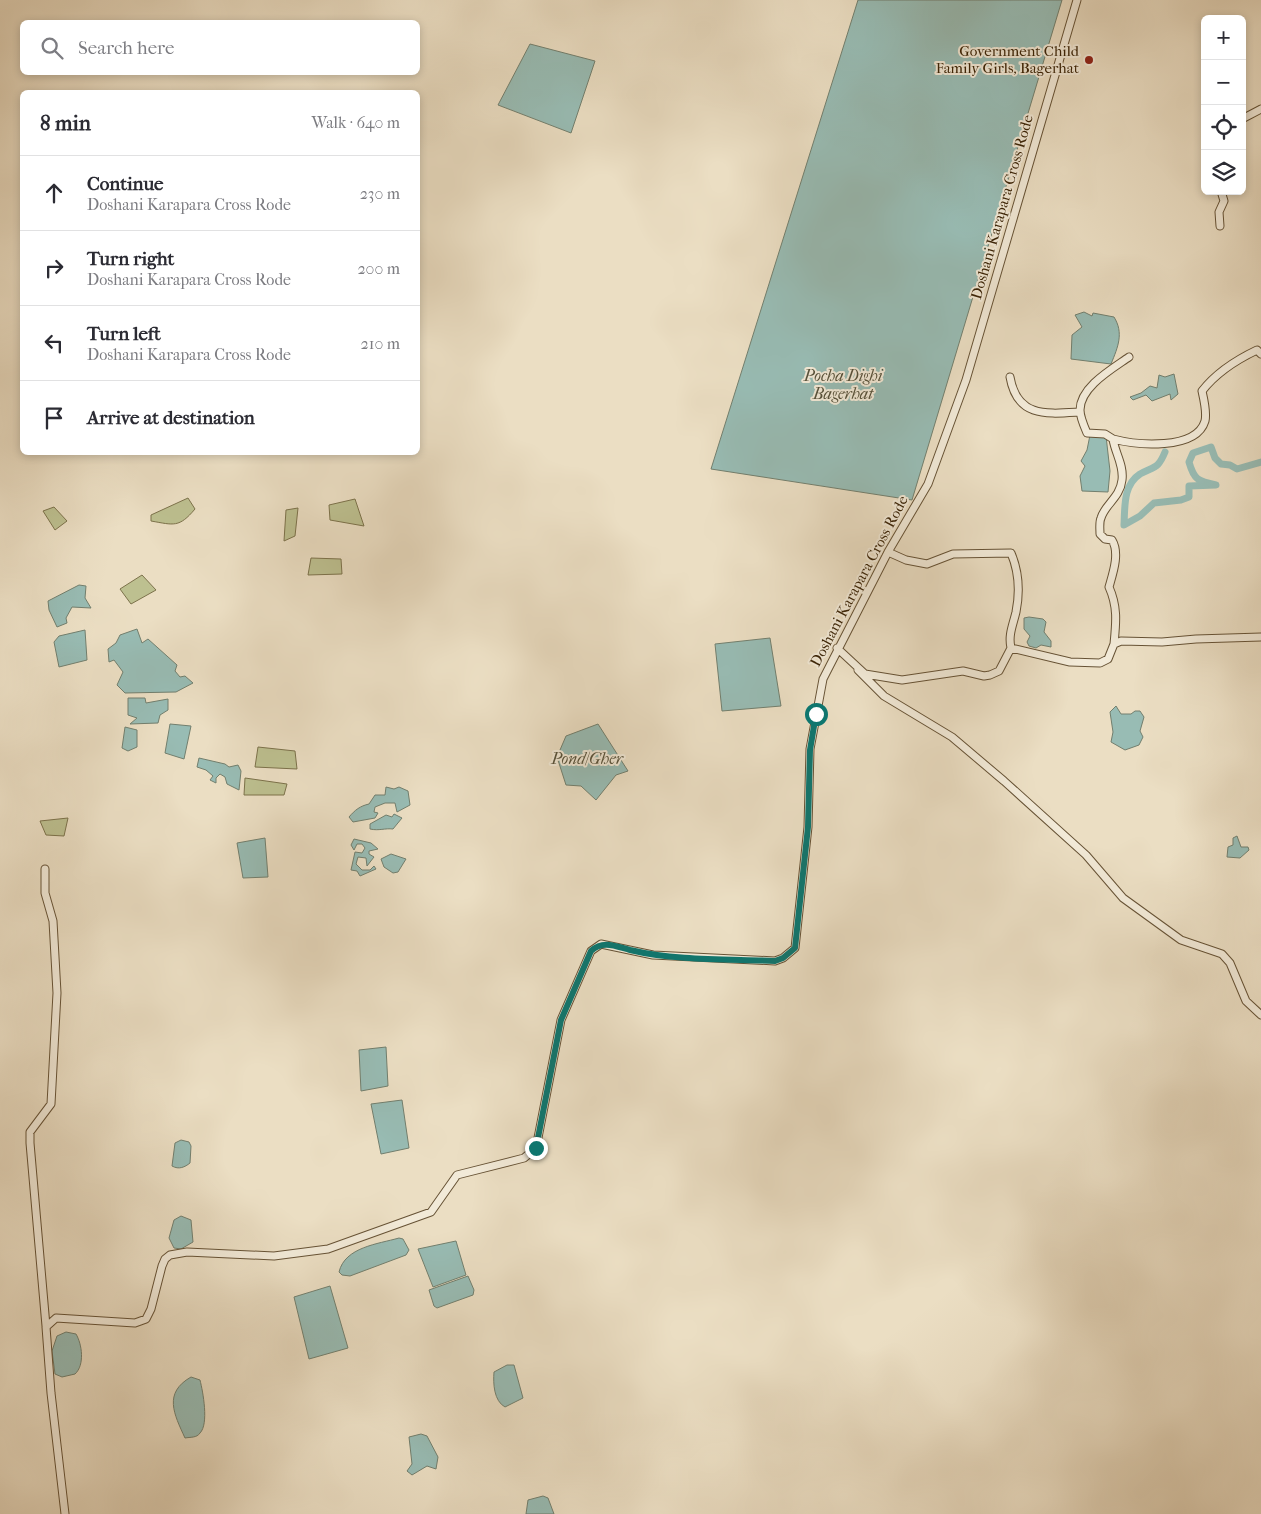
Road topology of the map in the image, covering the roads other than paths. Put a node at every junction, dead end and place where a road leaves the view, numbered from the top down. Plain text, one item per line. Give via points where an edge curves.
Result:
1 (1077, 0) edge
2 (1261, 109) edge
3 (1246, 117) edge
4 (1222, 195) edge
5 (1220, 226) dead end
6 (1261, 354) edge
7 (1129, 358) dead end
8 (1010, 377) dead end
9 (1080, 412) junction
10 (1113, 439) junction
11 (888, 552) junction
12 (1261, 637) edge
13 (1114, 644) junction
14 (836, 648) junction
15 (1011, 648) junction
16 (858, 670) junction
17 (45, 869) dead end
18 (1261, 1015) edge
19 (46, 1327) junction
20 (66, 1514) edge

1 - 11 street, Doshani Karapara Cross Rode via 966,380 928,484
2 - 3 street
4 - 5 street
6 - 10 street via 1256,350 1238,359 1209,381 1202,391 1205,421 1198,433 1186,440 1144,444
7 - 9 street via 1091,387 1081,401
8 - 9 street via 1020,402 1038,414
9 - 10 street via 1087,433 1106,434
10 - 13 street via 1122,465 1122,480 1118,494 1101,518 1100,534 1116,546 1109,587 1117,613
11 - 14 street, Doshani Karapara Cross Rode
11 - 15 street via 927,564 953,554 1011,553 1018,568 1018,592 1009,636
12 - 13 street via 1121,641
13 - 15 street via 1108,659 1100,663 1070,662
14 - 16 street
14 - 19 street, Doshani Karapara Cross Rode via 823,679 810,750 808,827 795,948 790,954 775,961 653,955 601,944 591,951 561,1020 533,1153 457,1175 431,1212 328,1249 274,1256 187,1252 170,1255 162,1266 146,1319 135,1323 56,1318
15 - 16 street via 999,671 984,676 963,671 902,680 874,678
16 - 18 street via 884,696 952,737 998,776 1086,855 1123,898 1181,940 1222,954 1230,963 1246,1000
17 - 19 street via 45,893 53,921 57,993 51,1104 30,1132 30,1143
19 - 20 street

